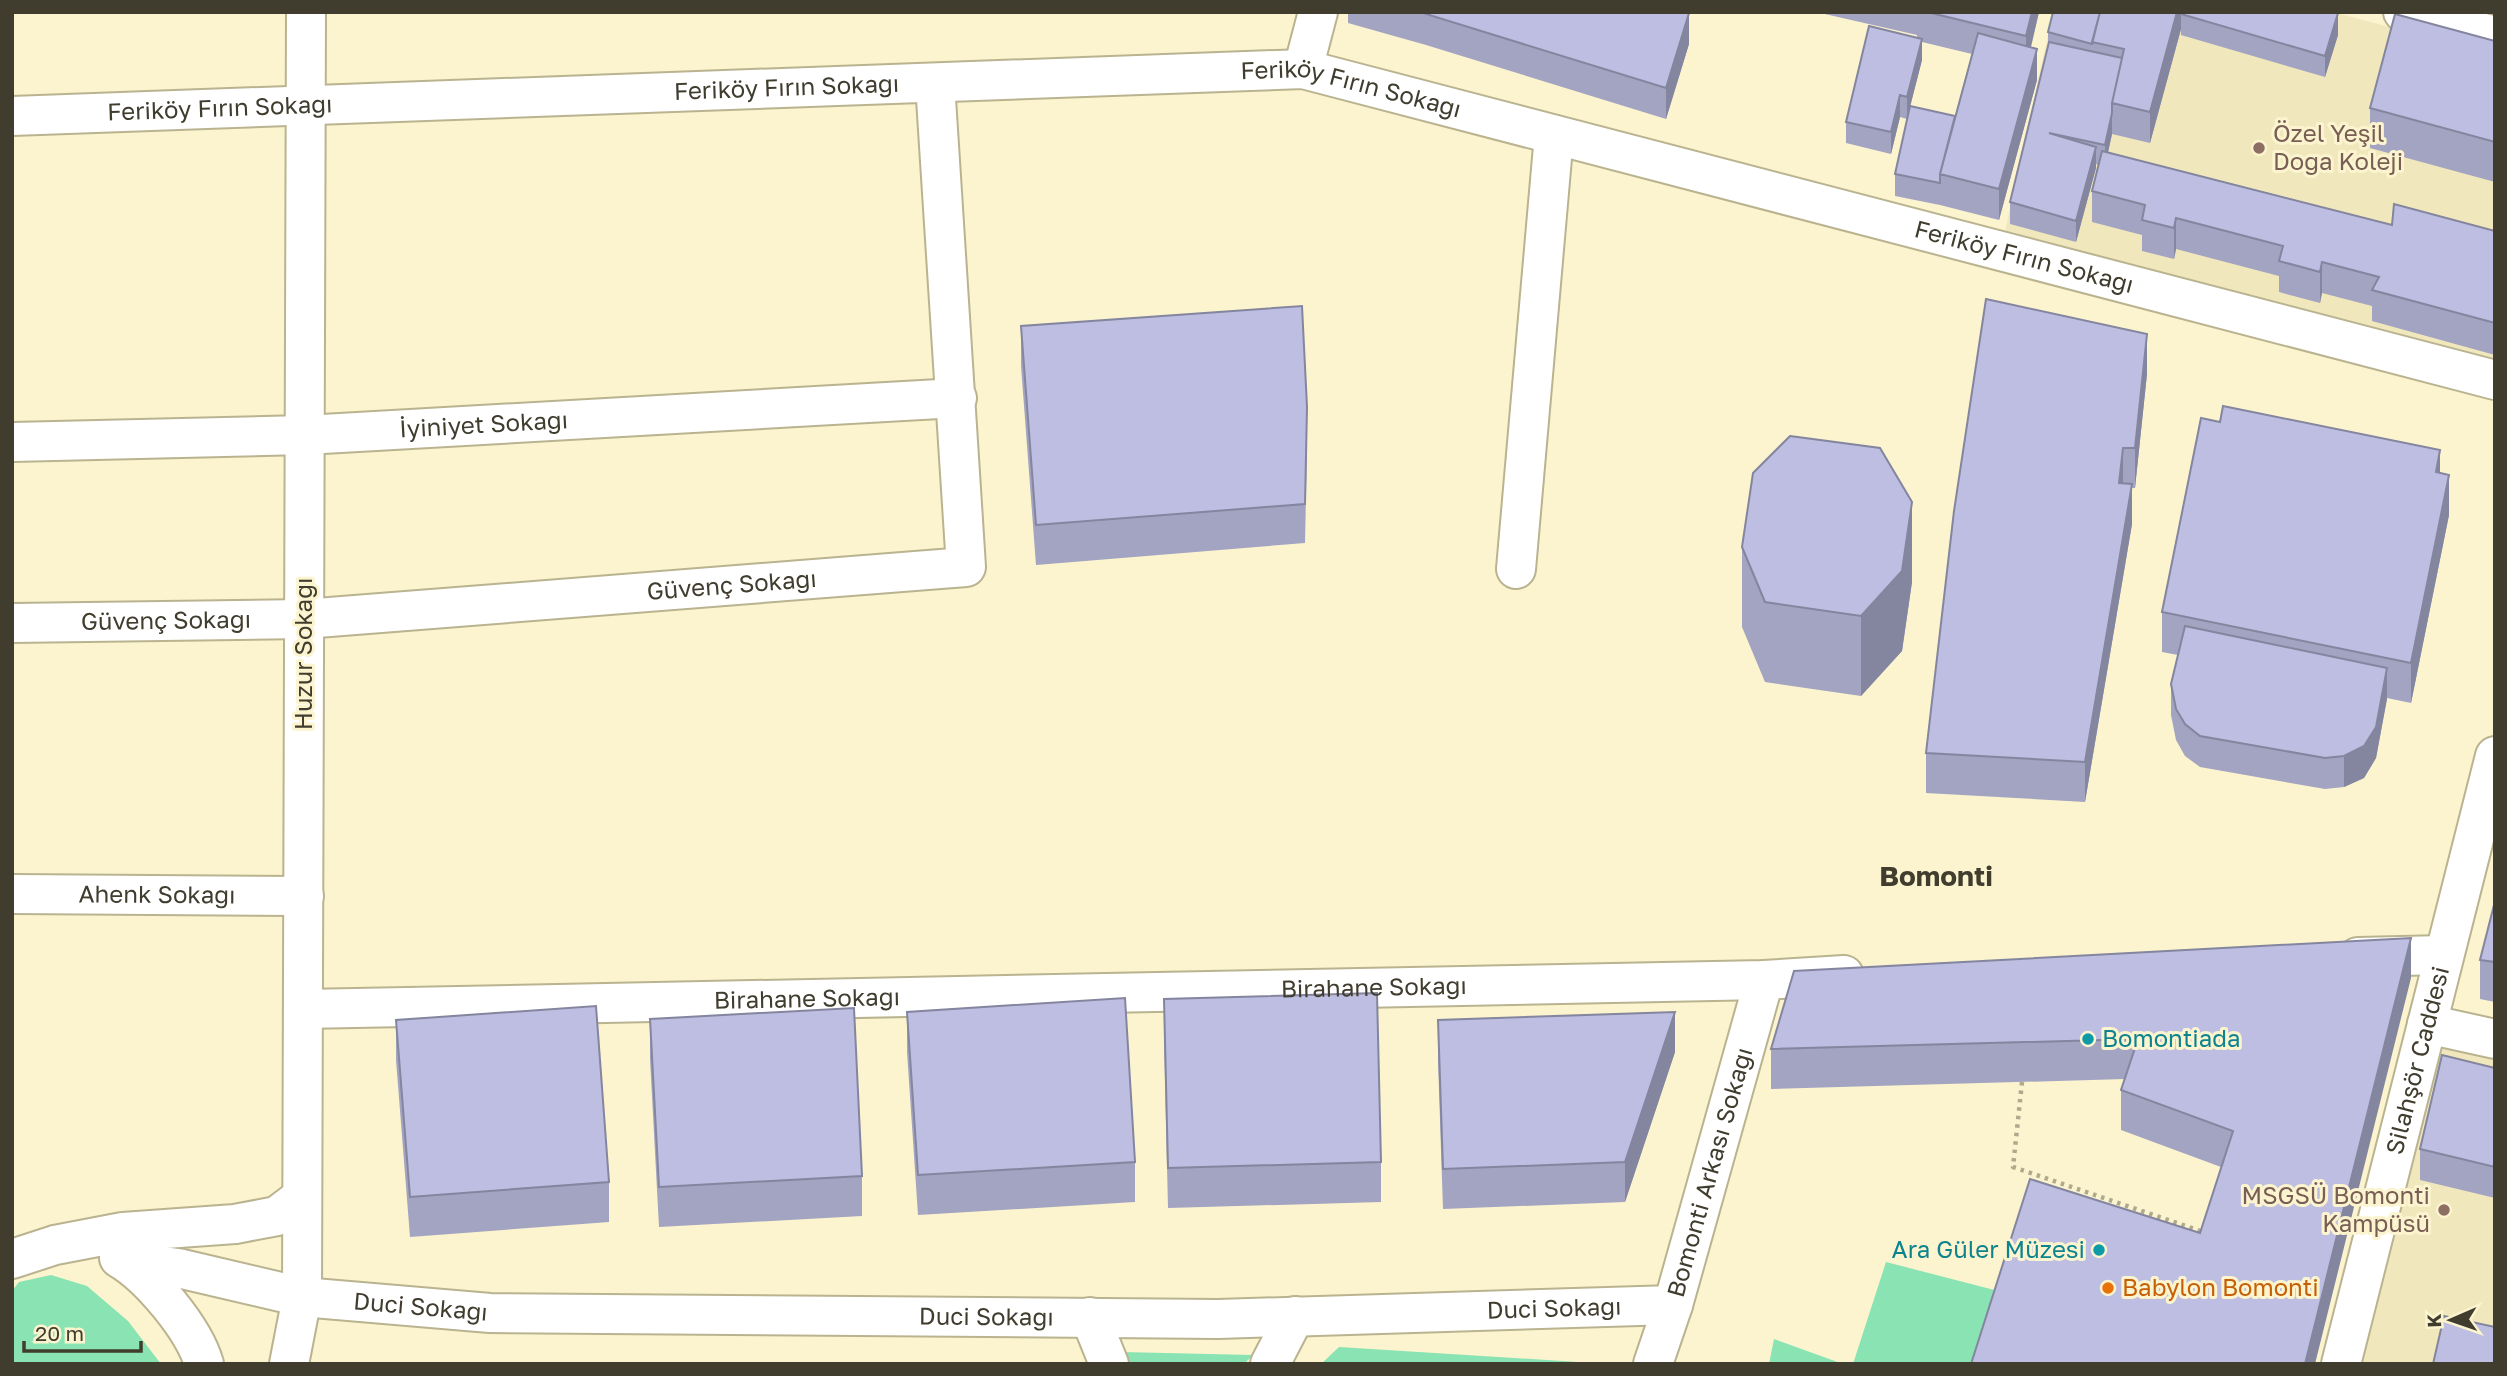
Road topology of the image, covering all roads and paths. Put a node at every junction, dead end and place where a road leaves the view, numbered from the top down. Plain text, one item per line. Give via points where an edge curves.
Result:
1 (306, 12) edge
2 (1318, 12) edge
3 (2403, 12) edge
4 (2495, 36) edge
5 (1303, 69) junction
6 (935, 83) junction
7 (306, 105) junction
8 (12, 116) edge
9 (1554, 135) junction
10 (2495, 380) edge
11 (957, 398) junction
12 (305, 435) junction
13 (12, 442) edge
14 (1516, 569) dead end
15 (304, 619) junction
16 (12, 623) edge
17 (2495, 756) edge
18 (12, 894) edge
19 (304, 896) junction
20 (2444, 955) junction
21 (2322, 957) edge
22 (1873, 974) edge
23 (1764, 980) junction
24 (303, 1009) junction
25 (2427, 1024) junction
26 (2495, 1039) edge
27 (2022, 1082) dead end
28 (302, 1197) junction
29 (12, 1232) edge
30 (2212, 1235) edge
31 (86, 1240) junction
32 (12, 1259) edge
33 (124, 1261) junction
34 (302, 1297) junction
35 (1673, 1305) junction
36 (1295, 1316) junction
37 (1090, 1317) junction
38 (204, 1364) edge
39 (289, 1364) edge
40 (1109, 1364) edge
41 (1270, 1364) edge
42 (1653, 1364) edge
43 (2341, 1364) edge

1 - 7 street, Huzur Sokağı
2 - 5 street
3 - 4 street
5 - 6 street, Feriköy Fırın Sokağı
5 - 9 street, Feriköy Fırın Sokağı
6 - 7 street, Feriköy Fırın Sokağı
6 - 11 street, Güvenç Sokağı
7 - 8 street, Feriköy Fırın Sokağı
7 - 12 street, Huzur Sokağı
9 - 10 street, Feriköy Fırın Sokağı
9 - 14 street
11 - 12 street, İyiniyet Sokağı
11 - 15 street, Güvenç Sokağı via 966,567
12 - 13 street, İyiniyet Sokağı
12 - 15 street, Huzur Sokağı
15 - 16 street, Güvenç Sokağı
15 - 19 street, Huzur Sokağı
17 - 20 street, Silahşör Caddesi
18 - 19 street, Ahenk Sokağı
19 - 24 street, Huzur Sokağı
20 - 21 street
20 - 25 street, Silahşör Caddesi
22 - 23 street, Birahane Sokağı
23 - 24 street, Birahane Sokağı
23 - 35 street, Bomonti Arkası Sokağı
24 - 28 street, Huzur Sokağı
25 - 26 street
25 - 43 street, Silahşör Caddesi
27 - 30 path via 2013,1167
28 - 31 street via 277,1216
28 - 34 street, Huzur Sokağı
29 - 31 street
31 - 32 street
31 - 33 street
33 - 34 street, Duci Sokağı via 178,1268
33 - 38 street via 169,1304
34 - 37 street, Duci Sokağı via 490,1313
34 - 39 street, Huzur Sokağı
35 - 36 street, Duci Sokağı
35 - 42 street, Bomonti Arkası Sokağı
36 - 37 street, Duci Sokağı
36 - 41 street
37 - 40 street

